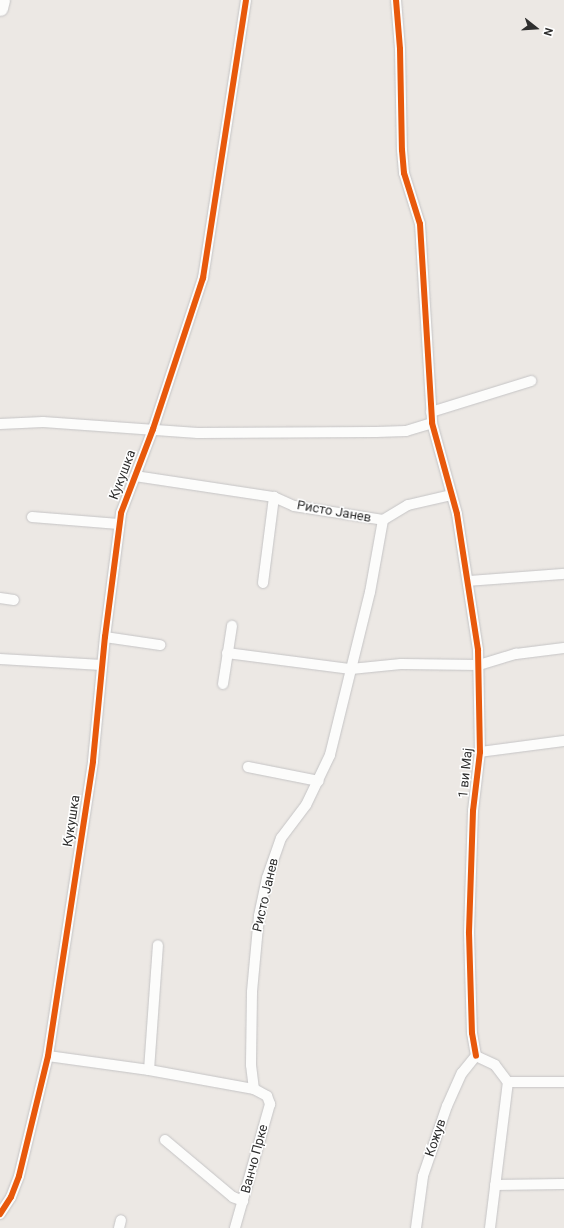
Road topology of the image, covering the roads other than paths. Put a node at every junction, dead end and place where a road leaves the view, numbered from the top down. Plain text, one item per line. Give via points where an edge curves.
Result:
1 (2, 0) edge
2 (246, 0) edge
3 (396, 0) edge
4 (0, 8) edge
5 (531, 381) dead end
6 (431, 412) junction
7 (432, 423) junction
8 (0, 424) edge
9 (153, 429) junction
10 (135, 476) junction
11 (451, 495) junction
12 (274, 497) junction
13 (32, 517) dead end
14 (383, 520) junction
15 (119, 524) junction
16 (564, 574) edge
17 (468, 581) junction
18 (263, 584) dead end
19 (0, 598) edge
20 (14, 600) dead end
21 (232, 626) dead end
22 (104, 637) junction
23 (160, 645) dead end
24 (564, 648) edge
25 (227, 653) junction
26 (0, 659) edge
27 (102, 665) junction
28 (479, 665) junction
29 (351, 669) junction
30 (223, 684) dead end
31 (564, 741) edge
32 (480, 752) junction
33 (248, 767) dead end
34 (319, 781) junction
35 (158, 945) dead end
36 (48, 1056) junction
37 (476, 1056) junction
38 (149, 1070) junction
39 (508, 1082) junction
40 (564, 1082) edge
41 (258, 1090) junction
42 (165, 1140) dead end
43 (564, 1184) edge
44 (495, 1185) junction
45 (243, 1201) junction
46 (0, 1214) edge
47 (235, 1228) edge
48 (416, 1228) edge
49 (490, 1228) edge

1 - 4 main road
2 - 9 street, Кукушка via 203,278
3 - 6 street, 1 ви Мај via 400,49 402,150 404,172 420,224
5 - 6 street
6 - 7 street, 1 ви Мај
7 - 9 street via 406,430 376,432 198,433
7 - 11 street, 1 ви Мај
8 - 9 street via 43,422
9 - 10 street, Кукушка
10 - 12 street, Ристо Јанев
10 - 15 street, Кукушка via 124,499
11 - 14 street via 408,505
11 - 17 street, 1 ви Мај via 457,514
12 - 14 street, Ристо Јанев via 294,506
12 - 18 street
13 - 15 street
14 - 29 street, Ристо Јанев via 370,592
15 - 22 street, Кукушка
16 - 17 street
17 - 28 street, 1 ви Мај
19 - 20 street
21 - 25 street
22 - 23 street
22 - 27 street, Кукушка
24 - 28 street via 516,654
25 - 29 street
25 - 30 street
26 - 27 street
27 - 36 street, Кукушка via 92,761
28 - 29 street via 401,664
28 - 32 street, 1 ви Мај
29 - 34 street, Ристо Јанев via 340,721
31 - 32 street
32 - 37 street, 1 ви Мај via 473,811 469,933 472,1033
33 - 34 street
34 - 41 street, Ристо Јанев via 306,805 282,838 267,878 259,916 252,992 251,1065
35 - 38 street
36 - 38 street
36 - 46 street, Кукушка via 19,1176 11,1197
37 - 39 street via 495,1065
37 - 48 street, Кожув via 462,1073 447,1106 423,1176
38 - 41 street
39 - 40 street
39 - 44 street
41 - 45 street, Ванчо Прке via 267,1096 270,1104
42 - 45 street via 233,1198
43 - 44 street
44 - 49 street
45 - 47 street, Ванчо Прке

